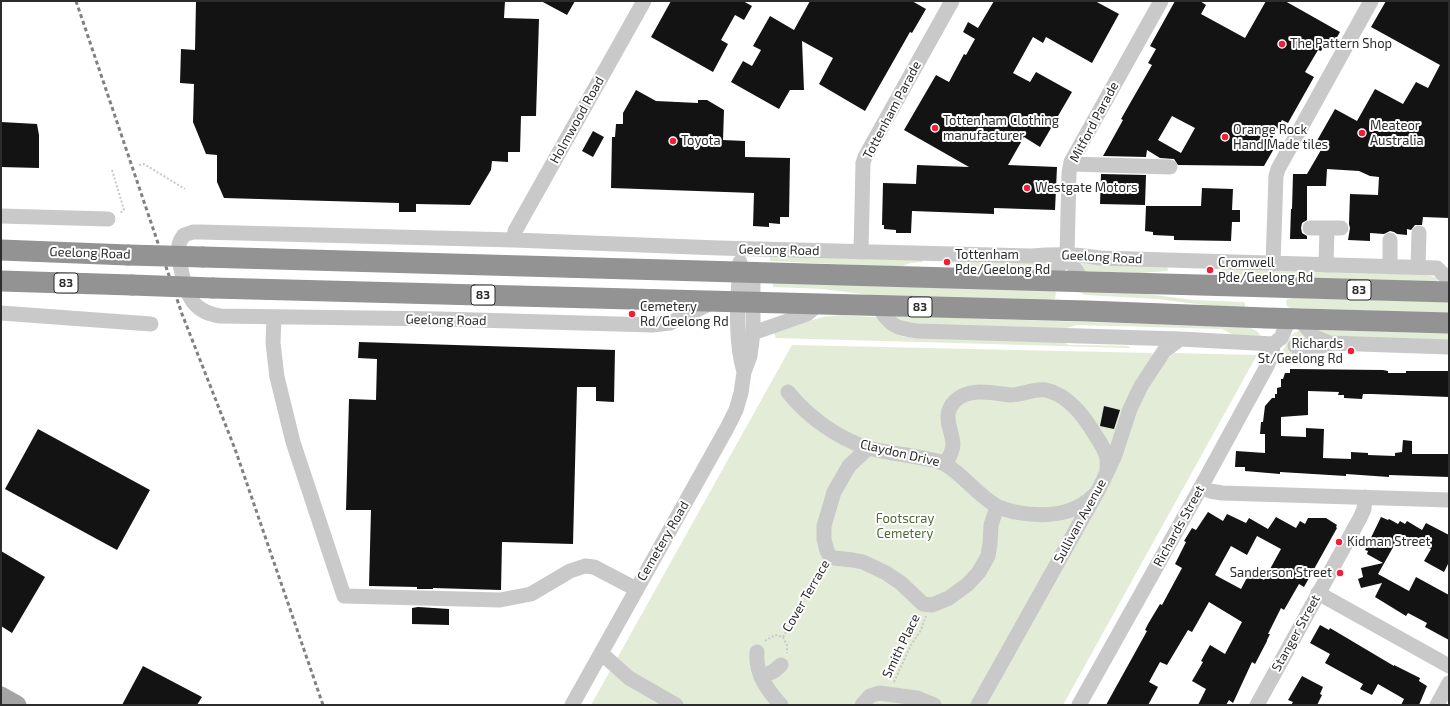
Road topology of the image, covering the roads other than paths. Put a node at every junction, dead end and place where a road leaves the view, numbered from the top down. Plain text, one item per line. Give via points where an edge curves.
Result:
1 (644, 1) edge
2 (952, 1) edge
3 (1161, 1) edge
4 (1371, 1) edge
5 (1071, 164) junction
6 (1170, 167) dead end
7 (1, 216) edge
8 (108, 219) road end
9 (1310, 228) dead end
10 (1419, 233) dead end
11 (514, 240) junction
12 (1390, 240) dead end
13 (607, 243) junction
14 (741, 249) junction
15 (1, 250) edge
16 (861, 252) junction
17 (1067, 255) junction
18 (1273, 264) junction
19 (1326, 265) junction
20 (1390, 267) junction
21 (624, 268) junction
22 (1418, 268) junction
23 (746, 271) junction
24 (1449, 280) edge
25 (1, 281) edge
26 (1066, 281) junction
27 (1268, 287) junction
28 (1449, 292) edge
29 (714, 302) junction
30 (745, 302) junction
31 (819, 304) junction
32 (878, 306) junction
33 (1088, 311) junction
34 (1, 313) edge
35 (274, 317) junction
36 (1266, 318) junction
37 (1294, 319) junction
38 (1449, 323) edge
39 (151, 324) dead end
40 (753, 333) junction
41 (1180, 339) junction
42 (1331, 343) junction
43 (1273, 344) junction
44 (1295, 346) dead end
45 (1449, 347) edge
46 (744, 372) junction
47 (788, 392) dead end
48 (868, 448) junction
49 (945, 464) junction
50 (1102, 482) junction
51 (1202, 486) junction
52 (1365, 497) junction
53 (1449, 500) edge
54 (997, 507) junction
55 (636, 588) junction
56 (1318, 593) junction
57 (757, 652) road end
58 (601, 653) junction
59 (781, 665) road end
60 (1449, 666) edge
61 (761, 677) junction
62 (1449, 683) edge
63 (1, 696) edge
64 (17, 705) edge
65 (572, 705) edge
66 (676, 705) edge
67 (781, 705) edge
68 (862, 705) edge
69 (934, 705) edge
70 (978, 705) edge
71 (1079, 705) edge
72 (1256, 705) edge
73 (1437, 705) edge

1 - 11 street, Holmwood Road via 515,231
2 - 16 street, Tottenham Parade via 865,157
3 - 5 street, Mitford Parade
4 - 18 street via 1278,169
5 - 6 street
5 - 17 street, Mitford Parade
7 - 8 street
9 - 19 street via 1334,228
10 - 22 street
11 - 13 street, Geelong Road
11 - 35 street, Geelong Road via 200,232 184,235 179,244 179,260 185,284 192,301 198,307 211,315
12 - 20 street
13 - 14 street, Geelong Road
13 - 21 street
14 - 16 street, Geelong Road
14 - 23 street, Cemetery Road
15 - 21 highway, Geelong Road / 83, bridge
16 - 17 street, Geelong Road
17 - 18 street, Geelong Road
17 - 26 street
17 - 26 street
18 - 19 street, Geelong Road
19 - 20 street, Geelong Road
20 - 22 street, Geelong Road
21 - 23 highway, Geelong Road / 83
22 - 24 street, Geelong Road via 1438,268
23 - 26 highway, Geelong Road / 83
23 - 30 street, Cemetery Road
25 - 29 highway, Geelong Road / 83, bridge
26 - 27 highway, Geelong Road / 83
26 - 33 highway via 1066,291
27 - 28 highway, Geelong Road / 83
27 - 36 highway
27 - 37 highway
29 - 30 highway, Geelong Road / 83
29 - 35 street, Geelong Road via 670,323 652,325
30 - 31 highway, Geelong Road / 83
30 - 40 street, Cemetery Road
30 - 46 street, Cemetery Road via 740,358
31 - 32 highway, Geelong Road / 83
31 - 40 street via 807,314
32 - 33 highway, Geelong Road / 83
32 - 41 street via 895,326 918,331
33 - 36 highway, Geelong Road / 83
34 - 39 street
35 - 55 street via 273,343 277,377 293,442 344,596 500,600 531,594 570,571 585,566 594,567
36 - 37 highway, Geelong Road / 83
36 - 43 street via 1267,338
37 - 38 highway, Geelong Road / 83
37 - 42 street via 1315,337
37 - 43 street, Richards Street via 1281,338
40 - 46 street, Cemetery Road via 750,356
41 - 43 street
41 - 50 street, Sullivan Avenue via 1164,351 1141,386
42 - 44 street via 1322,346
42 - 45 street
43 - 51 street, Richards Street via 1272,355
46 - 55 street, Cemetery Road via 741,393 727,428
47 - 48 street, Claydon Drive via 800,406 819,421
48 - 49 street, Claydon Drive
48 - 54 street via 848,466 834,492 824,533 827,560 863,562 896,579 922,603 929,606 936,604 968,584 981,570 989,552 991,525
49 - 50 street via 953,446 948,415 959,397 977,392 1014,395 1041,390 1062,397 1083,417 1106,455 1107,464
49 - 54 street, Claydon Drive
50 - 54 street, Claydon Drive via 1093,496 1066,512 1040,515
50 - 70 street, Sullivan Avenue
51 - 52 street via 1210,491 1222,493
51 - 71 street, Richards Street
52 - 53 street
52 - 56 street, Stanger Street via 1360,518
55 - 58 street, Cemetery Road
56 - 60 street
56 - 72 street, Stanger Street
57 - 61 street via 756,663
58 - 65 street, Cemetery Road
58 - 66 street via 629,678
59 - 61 street
61 - 67 street
62 - 73 street
63 - 64 main road
68 - 69 street via 874,693 918,698

